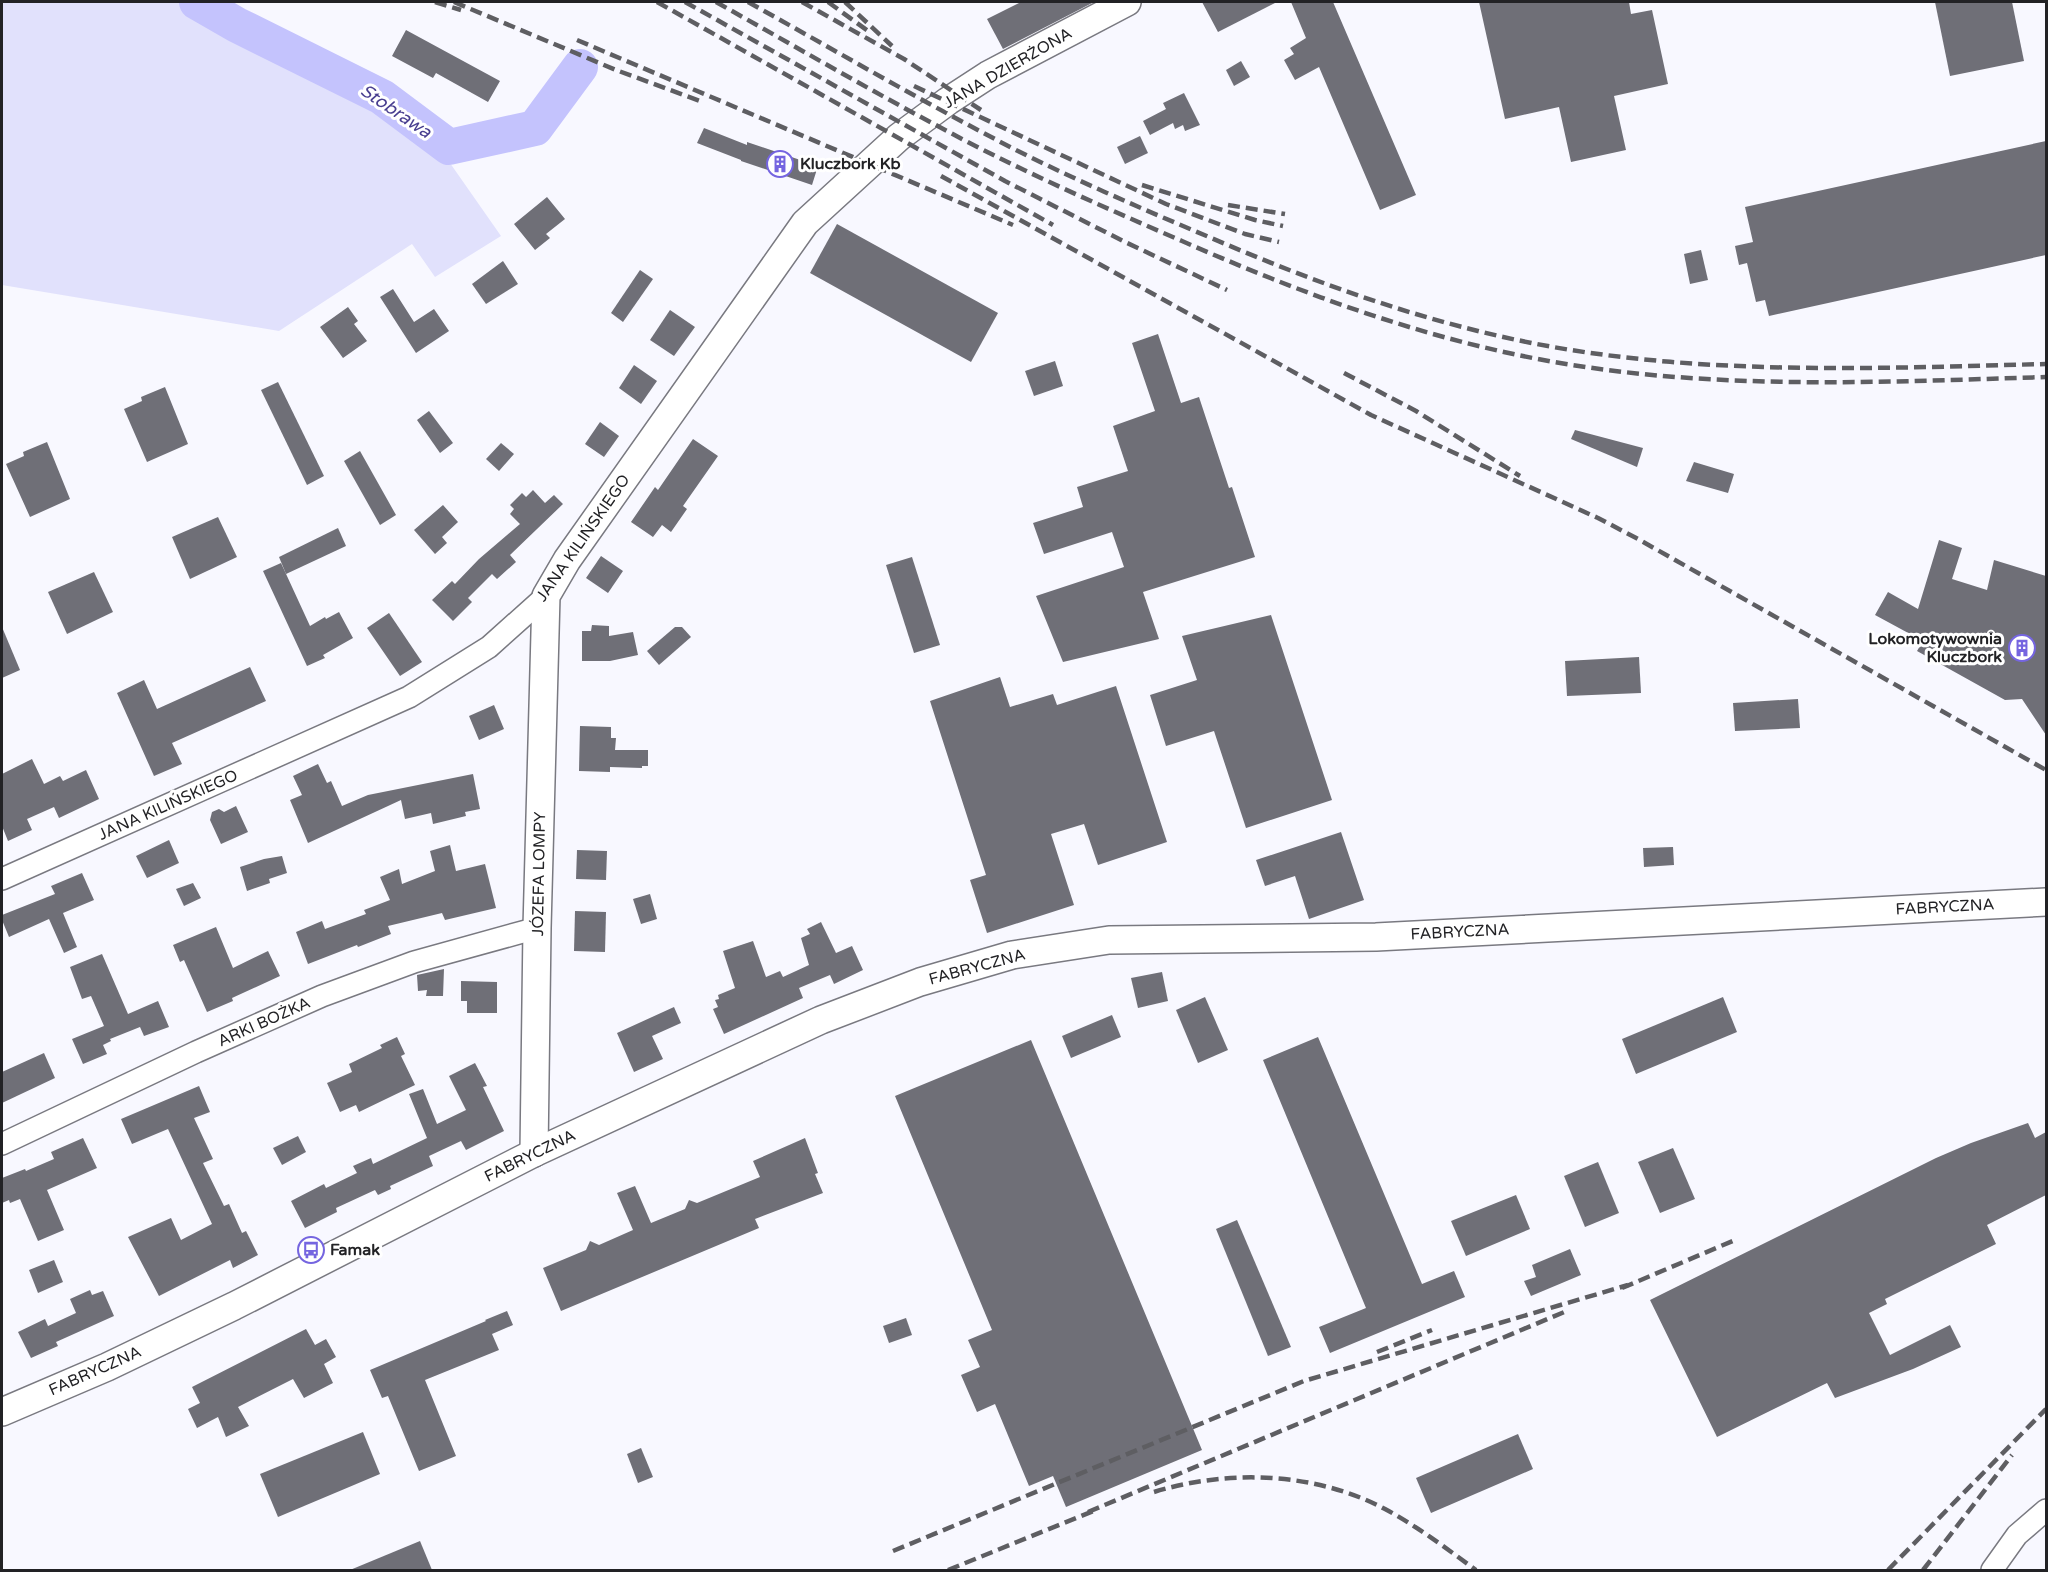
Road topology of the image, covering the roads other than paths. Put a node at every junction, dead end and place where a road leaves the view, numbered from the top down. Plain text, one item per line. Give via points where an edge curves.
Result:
1 (1127, 2) edge
2 (894, 142) joint
3 (546, 596) junction
4 (2, 879) edge
5 (2046, 902) edge
6 (537, 928) junction
7 (2, 1144) edge
8 (534, 1153) junction
9 (2, 1412) edge
10 (2046, 1510) edge
11 (1992, 1570) edge

1 - 2 street, JANA DZIERŻONA via 988,75
2 - 3 street, JANA KILIŃSKIEGO via 805,223 567,560
3 - 4 street, JANA KILIŃSKIEGO via 489,647 410,697
3 - 6 street, JÓZEFA LOMPY
5 - 8 street, FABRYCZNA via 1376,937 1109,940 1012,955 920,982 821,1020
6 - 7 street, ARKI BOŻKA via 414,962 322,996
6 - 8 street, JÓZEFA LOMPY
8 - 9 street, FABRYCZNA via 234,1306
10 - 11 street via 2017,1535

